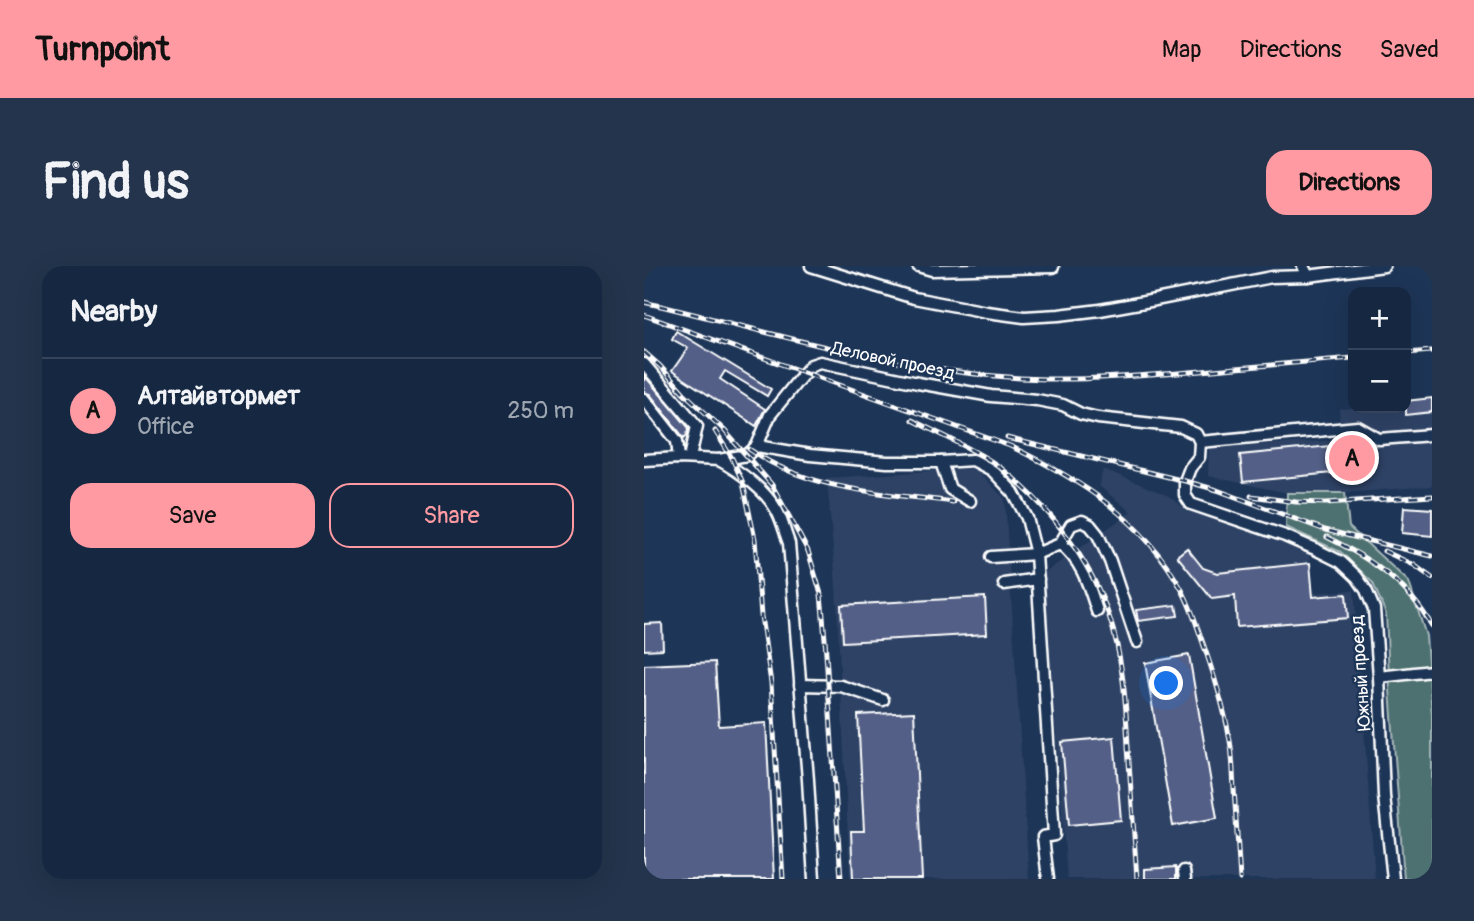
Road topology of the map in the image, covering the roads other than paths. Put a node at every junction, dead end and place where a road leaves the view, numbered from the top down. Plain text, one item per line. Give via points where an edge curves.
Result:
1 (811, 266) edge
2 (918, 266) edge
3 (1384, 266) edge
4 (1053, 267) edge
5 (1305, 271) edge
6 (644, 364) edge
7 (644, 399) edge
8 (1432, 435) edge
9 (696, 438) junction
10 (677, 441) junction
11 (1200, 442) junction
12 (757, 446) junction
13 (679, 458) junction
14 (690, 458) junction
15 (644, 460) edge
16 (719, 460) junction
17 (941, 462) junction
18 (970, 501) dead end
19 (1060, 544) junction
20 (1036, 554) junction
21 (991, 557) dead end
22 (1038, 579) junction
23 (1004, 584) dead end
24 (1097, 611) dead end
25 (1137, 642) dead end
26 (1432, 671) edge
27 (1379, 677) junction
28 (800, 685) junction
29 (883, 700) dead end
30 (814, 879) edge
31 (1048, 879) edge
32 (1393, 879) edge

1 - 5 street via 914,298 1024,317 1100,310
2 - 4 street via 932,270
3 - 5 street
6 - 9 street via 697,426
7 - 10 street
8 - 11 street via 1378,439 1358,427
9 - 10 street
9 - 14 street
10 - 13 street
11 - 12 street, Деловой проезд via 1196,434 1181,427 1098,418 1063,405 990,396 820,362 811,365 770,415
11 - 27 street, Южный проезд via 1199,457 1185,481 1185,495 1191,504 1285,536 1341,562 1366,590 1374,610
12 - 16 street via 747,454
12 - 17 street via 887,462
13 - 14 street
13 - 15 street
14 - 16 street
16 - 28 street via 757,487 777,510 789,543
17 - 18 street via 950,489
17 - 20 street via 973,460 992,470 1013,492 1027,518
19 - 20 street
19 - 24 street via 1072,553 1087,580
19 - 25 street via 1071,525 1082,522 1098,535
20 - 21 street
20 - 22 street
22 - 23 street
22 - 31 street via 1054,835 1043,837
26 - 27 street
27 - 32 street, Южный проезд
28 - 29 street via 841,686
28 - 30 street

